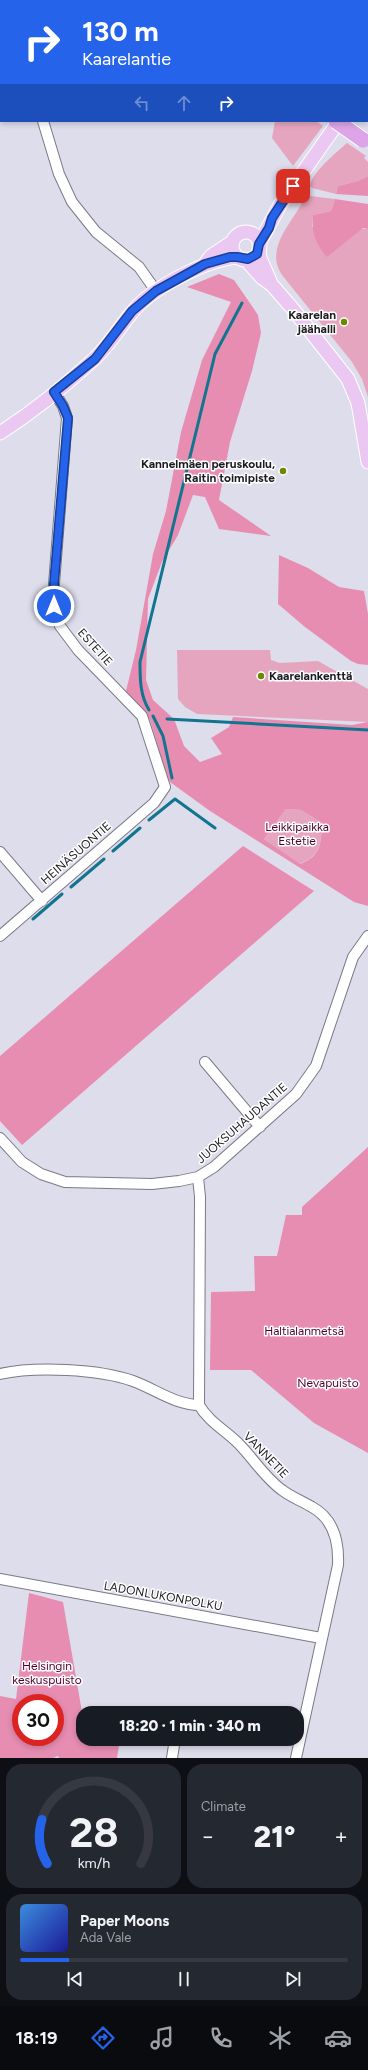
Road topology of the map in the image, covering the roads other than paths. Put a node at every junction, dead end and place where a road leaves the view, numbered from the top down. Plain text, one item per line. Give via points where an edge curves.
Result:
1 (43, 122) edge
2 (337, 122) edge
3 (338, 122) edge
4 (365, 142) edge
5 (272, 218) junction
6 (249, 232) junction
7 (232, 242) junction
8 (259, 246) junction
9 (241, 258) junction
10 (205, 264) junction
11 (272, 285) junction
12 (156, 291) junction
13 (54, 392) junction
14 (0, 433) edge
15 (368, 462) edge
16 (165, 787) joint
17 (0, 852) edge
18 (42, 901) junction
19 (0, 936) edge
20 (368, 936) edge
21 (205, 1062) dead end
22 (260, 1127) junction
23 (0, 1138) edge
24 (198, 1177) junction
25 (0, 1374) edge
26 (199, 1405) junction
27 (0, 1579) edge
28 (321, 1638) junction
29 (173, 1746) edge
30 (172, 1758) edge
31 (296, 1758) edge

1 - 12 street via 59,174 72,202 96,232 139,267
2 - 4 highway, bridge
3 - 5 main road
5 - 6 main road
5 - 8 main road
6 - 7 main road via 238,234
6 - 8 main road via 256,236
7 - 9 main road via 233,250
7 - 10 main road via 211,256
8 - 9 main road via 253,258
8 - 11 main road via 260,258
9 - 10 main road
9 - 11 main road
10 - 12 main road
11 - 15 main road via 348,379 358,403
12 - 13 main road via 132,311 95,359
13 - 14 main road
13 - 16 street, ESTETIE via 68,418 54,584 55,612 60,626 78,650 142,716
16 - 18 street, HEINÄSUONTIE via 154,803
17 - 18 street
18 - 19 street, HEINÄSUONTIE
20 - 22 street, JUOKSUHAUDANTIE via 353,957 316,1066 296,1094
21 - 22 street
22 - 24 street, JUOKSUHAUDANTIE via 214,1167
23 - 24 street, JUOKSUHAUDANTIE via 22,1162 41,1174 65,1182 173,1183
24 - 26 street
25 - 26 street via 38,1368 100,1374 131,1380 188,1405
26 - 28 street, VANNETIE via 210,1421 238,1443 282,1490 314,1508 330,1524 338,1542 338,1565
27 - 28 street, LADONLUKONPOLKU
28 - 31 street, VANNETIE
29 - 30 street

